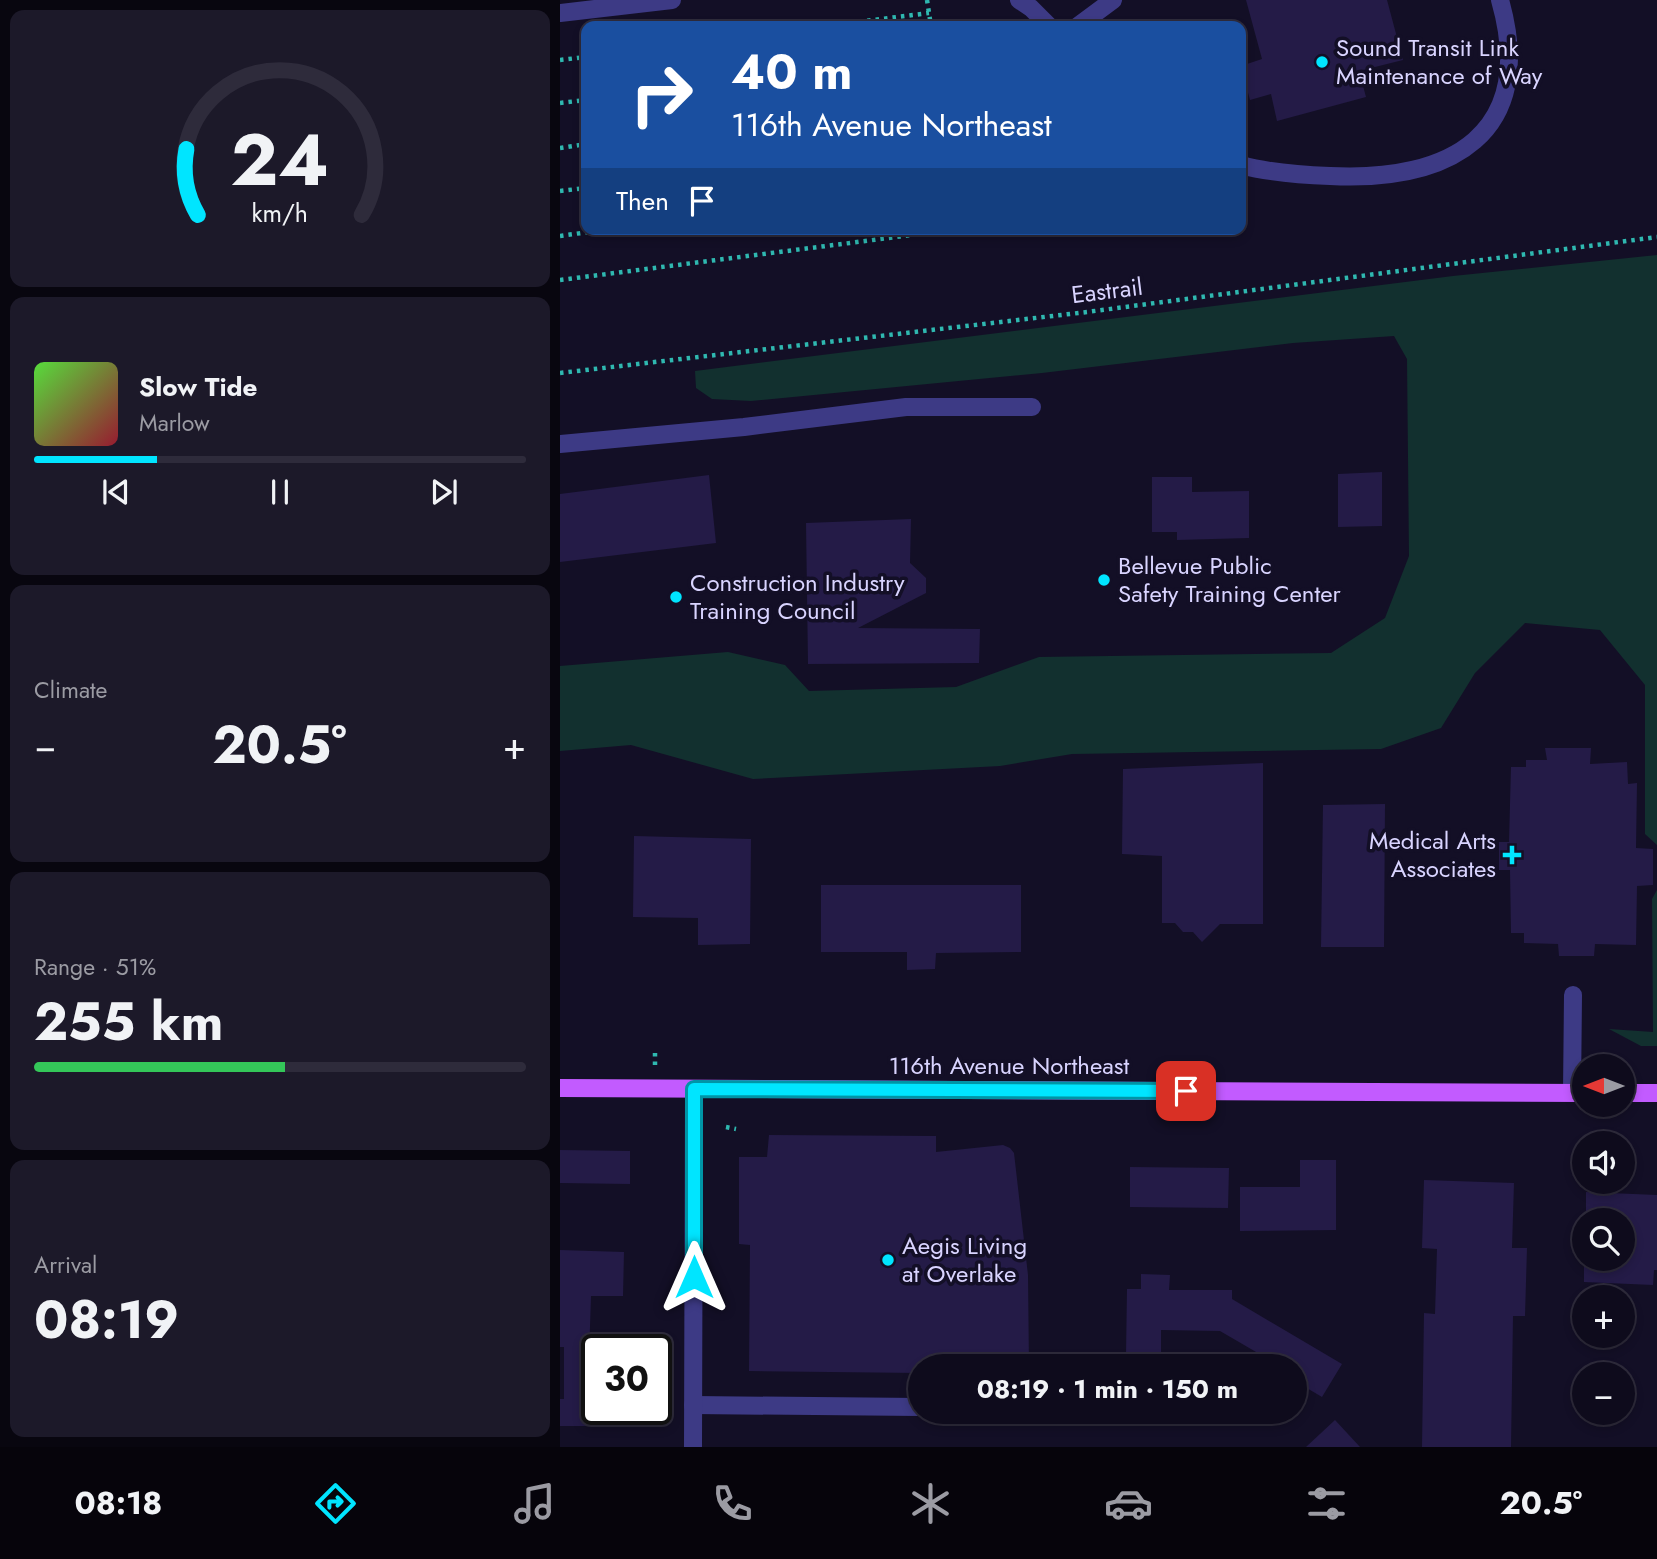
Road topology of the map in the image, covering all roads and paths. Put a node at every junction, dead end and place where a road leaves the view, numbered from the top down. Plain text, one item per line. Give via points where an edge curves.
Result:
1 (672, 0) edge
2 (927, 0) edge
3 (1019, 0) edge
4 (1113, 0) edge
5 (1500, 0) edge
6 (560, 13) edge
7 (929, 13) junction
8 (865, 21) edge
9 (930, 21) edge
10 (1044, 21) edge
11 (1085, 21) edge
12 (581, 58) edge
13 (560, 60) edge
14 (581, 101) edge
15 (560, 103) edge
16 (581, 145) edge
17 (560, 148) edge
18 (1246, 166) edge
19 (581, 189) edge
20 (560, 191) edge
21 (581, 233) edge
22 (912, 235) edge
23 (560, 236) edge
24 (1657, 237) edge
25 (560, 280) edge
26 (560, 373) edge
27 (1032, 407) dead end
28 (560, 444) edge
29 (1573, 995) dead end
30 (1576, 1054) edge
31 (560, 1088) edge
32 (694, 1089) junction
33 (1572, 1093) edge
34 (1635, 1093) edge
35 (1657, 1093) edge
36 (726, 1127) dead end
37 (736, 1129) dead end
38 (693, 1405) junction
39 (908, 1407) edge
40 (693, 1447) edge

1 - 6 street
2 - 7 path
3 - 10 street
4 - 11 street
5 - 18 street via 1510,45 1507,87 1495,115 1459,153 1430,167 1378,176 1300,175
7 - 8 path
7 - 9 path
12 - 13 path
14 - 15 path
16 - 17 path
19 - 20 path
21 - 23 path
22 - 25 path
24 - 26 path, Eastrail via 1087,312
27 - 28 street via 906,407
29 - 30 street
31 - 32 main road, 116th Avenue Northeast
32 - 33 main road, 116th Avenue Northeast
32 - 38 street
34 - 35 main road
36 - 37 path
38 - 39 street
38 - 40 street

